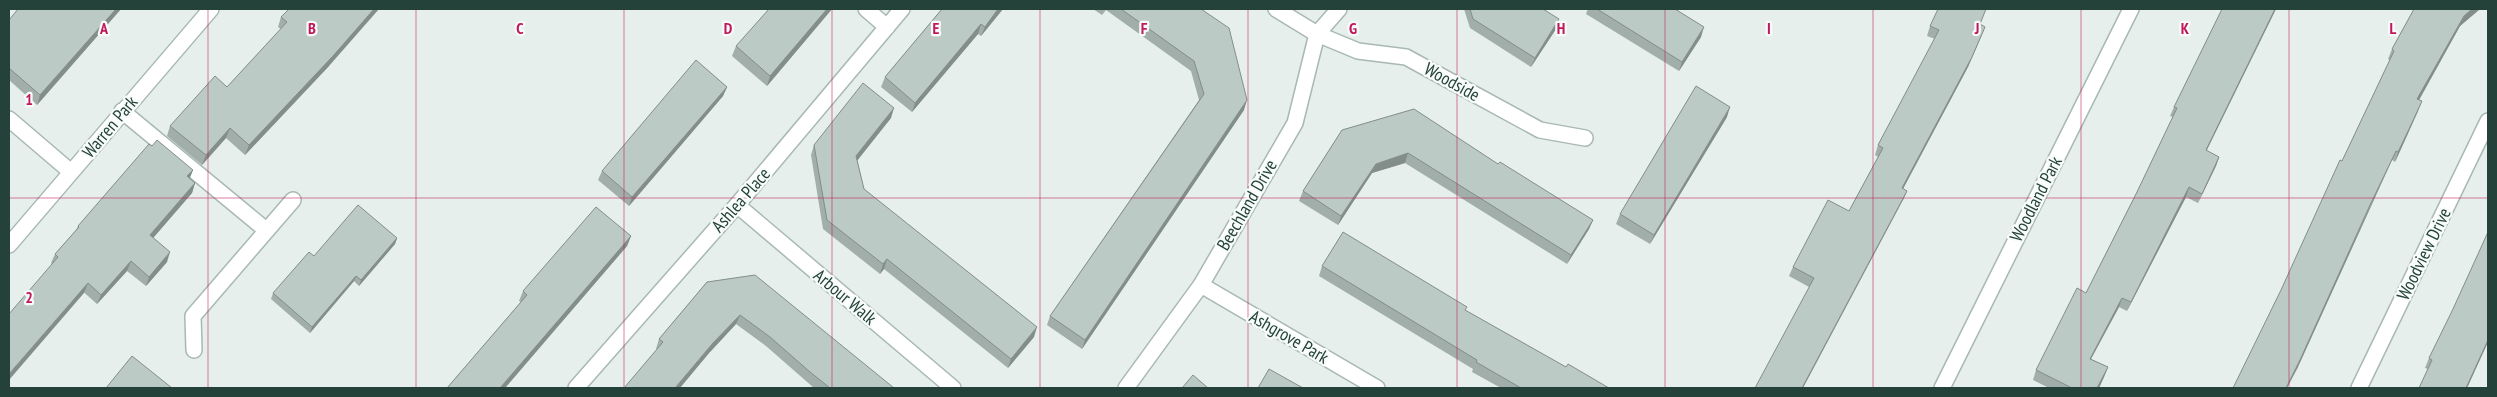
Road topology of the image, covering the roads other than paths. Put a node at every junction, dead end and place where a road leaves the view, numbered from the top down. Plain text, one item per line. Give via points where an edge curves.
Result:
1 (211, 9) edge
2 (866, 9) edge
3 (902, 9) edge
4 (1276, 9) edge
5 (1339, 9) edge
6 (2130, 9) edge
7 (887, 27) junction
8 (1317, 34) junction
9 (122, 111) junction
10 (9, 119) edge
11 (2488, 121) edge
12 (1585, 138) dead end
13 (71, 172) junction
14 (293, 200) dead end
15 (737, 206) junction
16 (266, 230) junction
17 (9, 246) edge
18 (1201, 285) junction
19 (194, 350) dead end
20 (576, 388) edge
21 (953, 388) edge
22 (1126, 388) edge
23 (1377, 388) edge
24 (1942, 388) edge
25 (2359, 388) edge

1 - 9 street, Warren Park
2 - 7 street
3 - 7 street, Ashlea Place
4 - 8 street, Woodside
5 - 8 street, Beechland Drive
6 - 24 street, Woodland Park
7 - 15 street, Ashlea Place
8 - 12 street, Woodside via 1358,51 1406,57 1540,130
8 - 18 street, Beechland Drive via 1295,123
9 - 13 street, Warren Park
9 - 16 street
10 - 13 street
11 - 25 street, Woodview Drive
13 - 17 street, Warren Park
14 - 16 street
15 - 20 street, Ashlea Place
15 - 21 street, Arbour Walk
16 - 19 street via 194,316
18 - 22 street, Beechland Drive
18 - 23 street, Ashgrove Park

